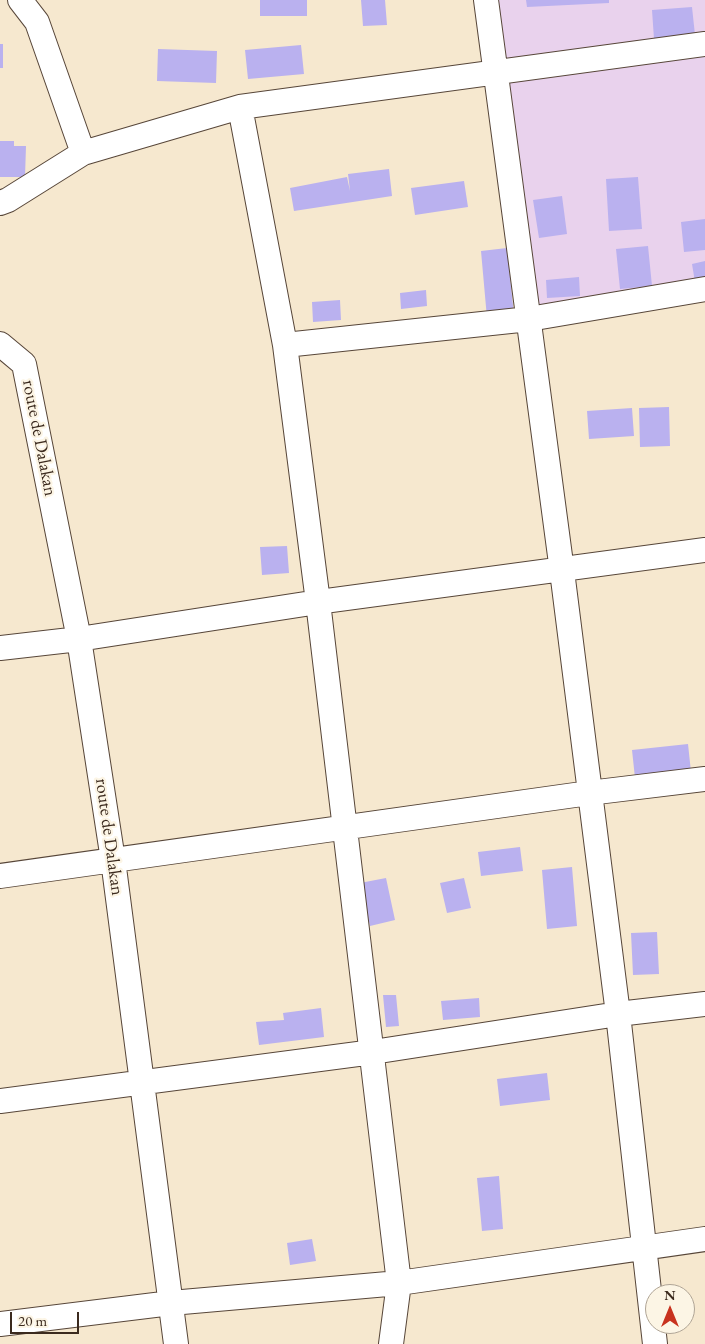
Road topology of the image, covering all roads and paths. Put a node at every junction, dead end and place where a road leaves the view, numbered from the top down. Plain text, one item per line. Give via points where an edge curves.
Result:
1 (20, 0) edge
2 (486, 0) edge
3 (705, 44) edge
4 (496, 73) junction
5 (240, 108) junction
6 (83, 153) junction
7 (0, 203) edge
8 (705, 289) edge
9 (529, 319) junction
10 (0, 344) edge
11 (285, 345) junction
12 (705, 550) edge
13 (562, 571) junction
14 (318, 602) junction
15 (79, 639) junction
16 (0, 648) edge
17 (705, 779) edge
18 (589, 793) junction
19 (345, 829) junction
20 (114, 860) junction
21 (0, 876) edge
22 (705, 1004) edge
23 (618, 1014) junction
24 (373, 1052) junction
25 (143, 1083) junction
26 (0, 1101) edge
27 (705, 1240) edge
28 (645, 1247) junction
29 (399, 1283) junction
30 (171, 1303) junction
31 (0, 1324) edge
32 (176, 1344) edge
33 (391, 1344) edge
34 (655, 1344) edge

1 - 6 street via 37,22
2 - 4 street
3 - 4 street
4 - 5 street
4 - 9 street
5 - 6 street
5 - 11 street
6 - 7 street
8 - 9 street
9 - 11 street
9 - 13 street
10 - 15 street, route de Dalakan via 24,364
11 - 14 street
12 - 13 street
13 - 14 street
13 - 18 street
14 - 15 street
14 - 19 street
15 - 16 street
15 - 20 street, route de Dalakan
17 - 18 street
18 - 19 street
18 - 23 street
19 - 20 street
19 - 24 street
20 - 21 street
20 - 25 street, route de Dalakan
22 - 23 street
23 - 24 street
23 - 28 street
24 - 25 street
24 - 29 street
25 - 26 street
25 - 30 street, route de Dalakan
27 - 28 street
28 - 29 street
28 - 34 street
29 - 30 street
29 - 33 street
30 - 31 street
30 - 32 street, route de Dalakan

